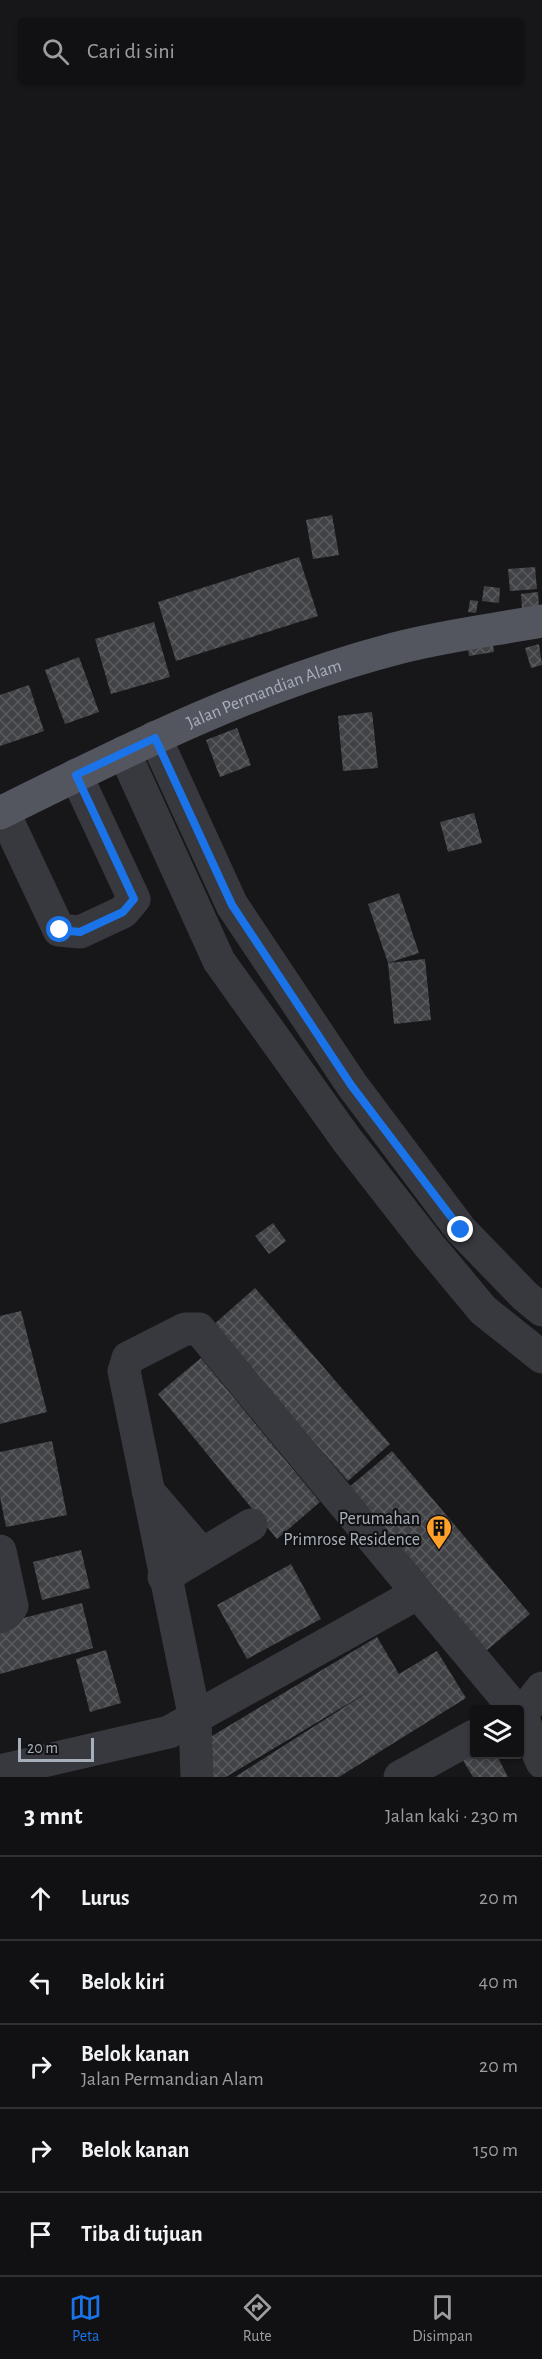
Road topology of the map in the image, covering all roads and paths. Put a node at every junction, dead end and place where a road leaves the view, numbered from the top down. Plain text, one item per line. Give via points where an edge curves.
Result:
1 (542, 621) edge
2 (155, 738) junction
3 (124, 752) junction
4 (76, 775) junction
5 (1, 812) edge
6 (542, 1310) edge
7 (542, 1357) edge
8 (147, 1490) junction
9 (251, 1525) dead end
10 (202, 1554) junction
11 (1, 1563) edge
12 (164, 1577) junction
13 (418, 1593) junction
14 (0, 1617) edge
15 (542, 1688) edge
16 (517, 1705) edge
17 (524, 1713) edge
18 (195, 1719) junction
19 (470, 1738) edge
20 (542, 1762) edge
21 (44, 1769) edge
22 (0, 1771) edge
23 (197, 1777) edge
24 (400, 1777) edge

1 - 2 main road, Jalan Permandian Alam via 396,648 313,673
2 - 3 main road, Jalan Permandian Alam
2 - 6 street via 232,905 351,1085 461,1230
3 - 4 main road, Jalan Permandian Alam
3 - 7 street via 219,961 347,1140 429,1245 483,1310
4 - 5 main road, Jalan Permandian Alam
4 - 5 street via 134,899 123,912 80,932 60,930
8 - 10 street
8 - 12 street
8 - 13 street via 125,1364 128,1358 185,1329 199,1329
9 - 10 street
10 - 12 street
11 - 14 street via 12,1606
12 - 18 street
13 - 16 street
13 - 18 street
15 - 17 street
17 - 20 street
18 - 21 street via 169,1732
18 - 23 street
19 - 24 street
21 - 22 street

